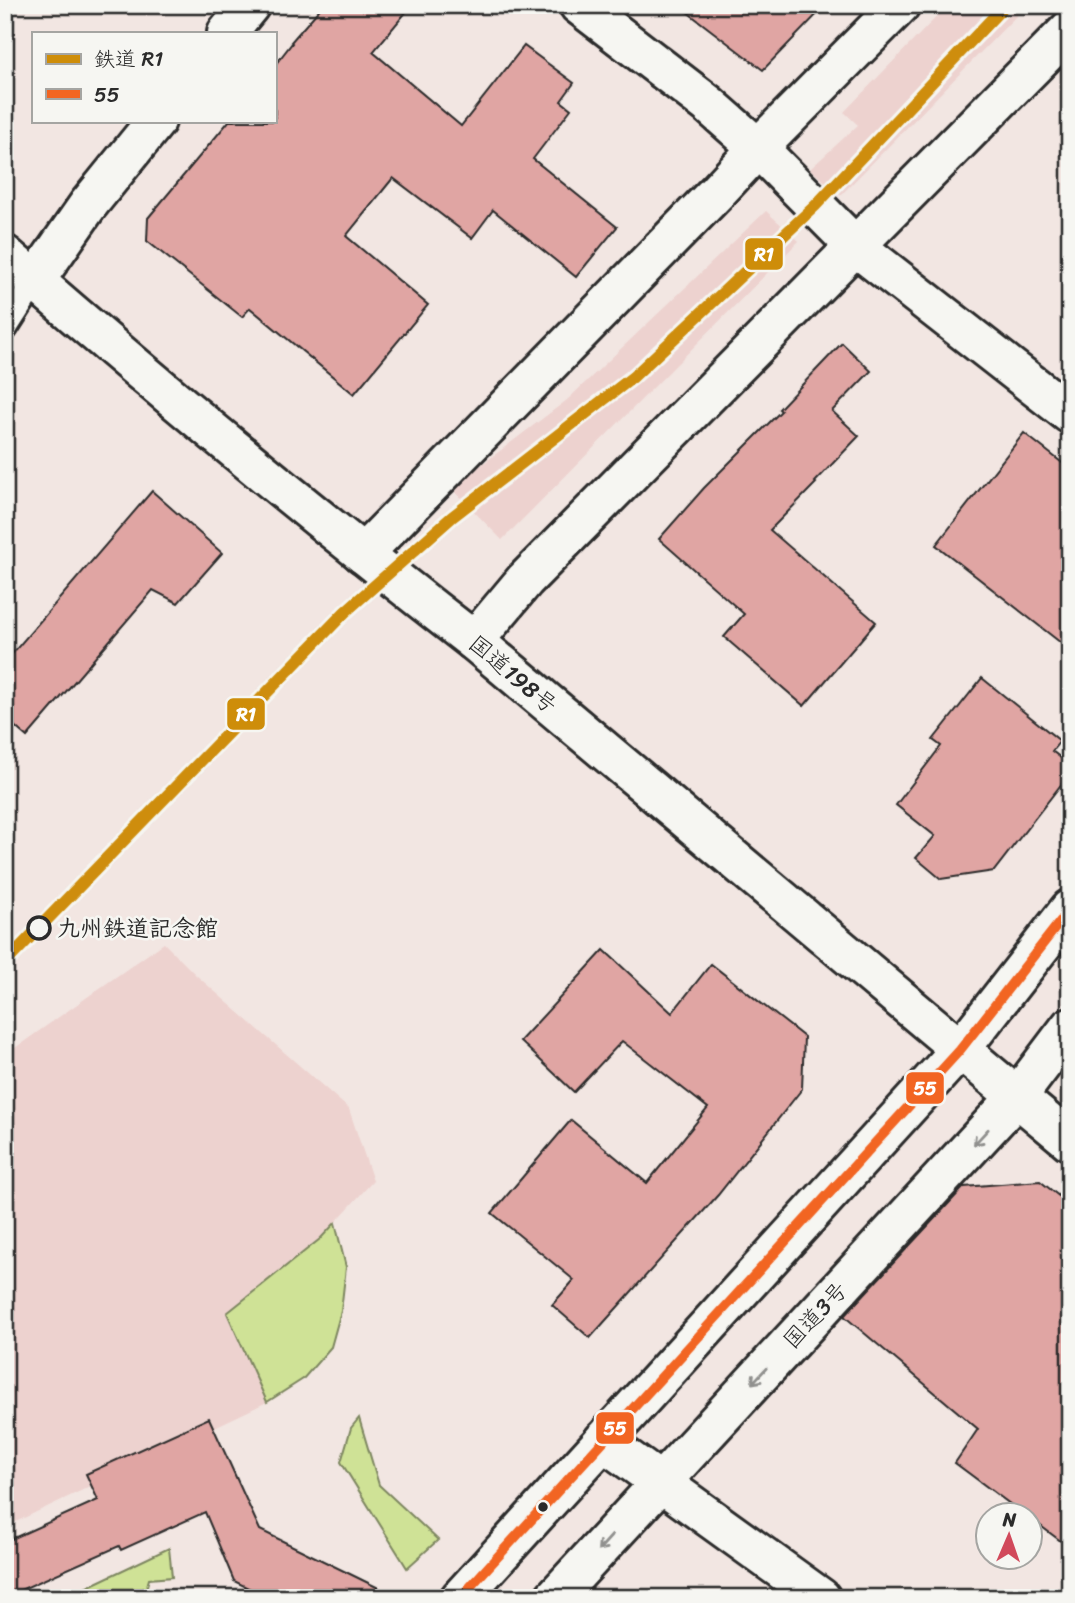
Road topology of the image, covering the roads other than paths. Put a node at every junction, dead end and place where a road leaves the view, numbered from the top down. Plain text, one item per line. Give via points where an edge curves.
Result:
1 (250, 5) edge
2 (579, 5) edge
3 (900, 5) edge
4 (1070, 29) edge
5 (228, 32) edge
6 (155, 122) edge
7 (758, 148) junction
8 (855, 246) junction
9 (5, 255) edge
10 (35, 281) junction
11 (5, 328) edge
12 (1070, 414) edge
13 (363, 554) junction
14 (474, 641) junction
15 (1070, 909) edge
16 (1070, 1027) edge
17 (960, 1050) junction
18 (1017, 1097) junction
19 (1070, 1140) edge
20 (603, 1441) junction
21 (660, 1482) junction
22 (460, 1598) edge
23 (554, 1598) edge
24 (821, 1598) edge

1 - 5 main road
2 - 7 main road
3 - 7 main road
4 - 8 main road
6 - 10 main road via 88,205
7 - 8 main road
7 - 13 main road
8 - 12 main road
8 - 14 main road via 526,580
9 - 10 main road, 国道198号
10 - 11 lane
10 - 13 main road, 国道198号
13 - 14 main road, 国道198号
14 - 17 main road, 国道198号
15 - 17 main road
16 - 18 main road, 国道3号
17 - 18 main road, 国道198号
17 - 20 main road
18 - 19 main road, 国道198号
18 -> 21 main road, 国道3号
20 - 21 main road
20 - 22 main road
21 -> 23 main road, 国道3号
21 - 24 main road

